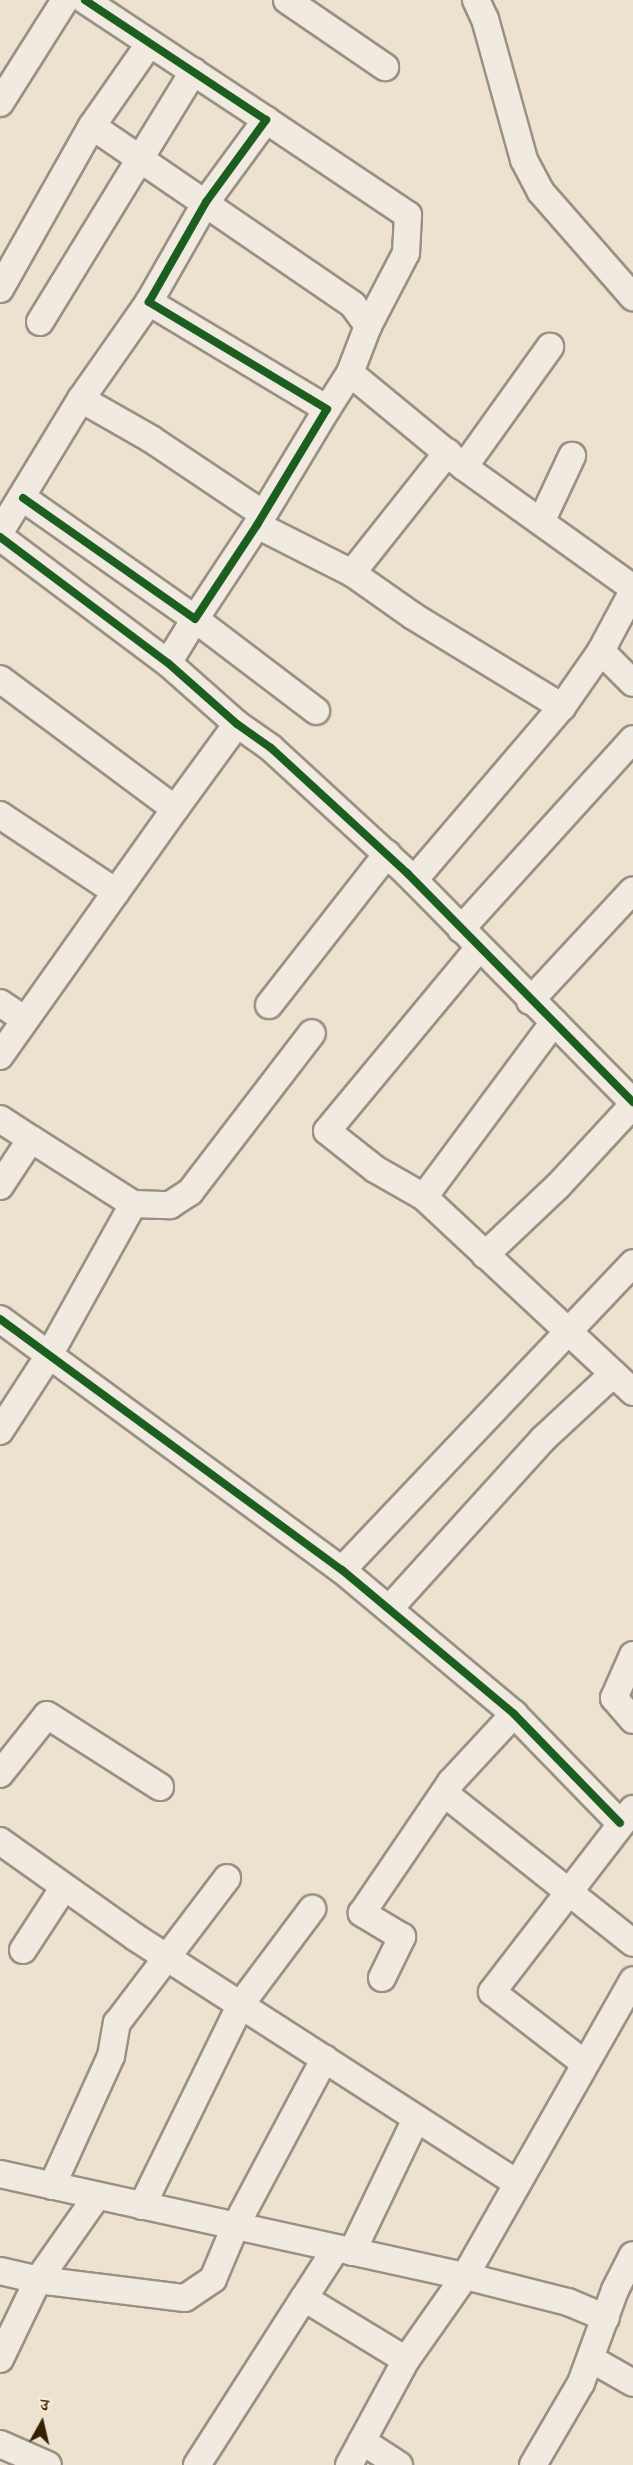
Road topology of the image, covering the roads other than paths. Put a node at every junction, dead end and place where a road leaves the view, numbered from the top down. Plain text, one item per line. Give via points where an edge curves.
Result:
1 (65, 0) edge
2 (85, 0) edge
3 (287, 0) edge
4 (476, 0) edge
5 (150, 43) junction
6 (385, 67) dead end
7 (194, 71) junction
8 (0, 103) edge
9 (266, 120) junction
10 (92, 126) junction
11 (141, 157) junction
12 (206, 202) junction
13 (0, 289) edge
14 (633, 297) edge
15 (149, 302) junction
16 (39, 322) dead end
17 (368, 326) junction
18 (550, 346) dead end
19 (350, 373) junction
20 (81, 399) junction
21 (327, 409) junction
22 (572, 456) dead end
23 (456, 459) junction
24 (23, 498) junction
25 (260, 520) junction
26 (543, 520) junction
27 (0, 535) edge
28 (352, 573) junction
29 (633, 589) edge
30 (195, 619) junction
31 (601, 651) junction
32 (168, 663) junction
33 (0, 679) edge
34 (633, 683) edge
35 (562, 707) junction
36 (316, 711) dead end
37 (237, 724) junction
38 (633, 739) edge
39 (174, 809) junction
40 (0, 814) edge
41 (387, 854) junction
42 (414, 880) junction
43 (633, 890) edge
44 (116, 892) junction
45 (461, 929) junction
46 (479, 948) junction
47 (530, 1001) junction
48 (0, 1003) edge
49 (268, 1005) dead end
50 (25, 1020) junction
51 (554, 1022) junction
52 (312, 1033) dead end
53 (0, 1056) edge
54 (633, 1103) edge
55 (0, 1119) edge
56 (31, 1139) junction
57 (0, 1186) edge
58 (424, 1197) junction
59 (133, 1204) junction
60 (485, 1255) junction
61 (633, 1263) edge
62 (0, 1319) edge
63 (566, 1332) junction
64 (48, 1357) junction
65 (613, 1374) junction
66 (633, 1392) edge
67 (0, 1431) edge
68 (342, 1570) junction
69 (389, 1609) junction
70 (633, 1655) edge
71 (514, 1714) junction
72 (633, 1720) edge
73 (0, 1774) edge
74 (160, 1787) dead end
75 (444, 1793) junction
76 (627, 1816) edge
77 (0, 1841) edge
78 (227, 1878) dead end
79 (64, 1887) junction
80 (568, 1892) junction
81 (312, 1909) dead end
82 (633, 1942) edge
83 (23, 1950) dead end
84 (167, 1957) junction
85 (382, 1978) dead end
86 (633, 1980) edge
87 (241, 2004) junction
88 (325, 2058) junction
89 (584, 2063) junction
90 (416, 2119) junction
91 (0, 2174) edge
92 (516, 2183) junction
93 (52, 2186) junction
94 (98, 2196) junction
95 (142, 2206) junction
96 (235, 2227) junction
97 (343, 2251) junction
98 (633, 2254) edge
99 (0, 2271) edge
100 (465, 2276) junction
101 (38, 2280) junction
102 (304, 2298) junction
103 (606, 2318) junction
104 (591, 2359) junction
105 (0, 2360) edge
106 (406, 2360) junction
107 (633, 2383) edge
108 (362, 2441) junction
109 (0, 2444) edge
110 (48, 2465) edge
111 (197, 2465) edge
112 (350, 2465) edge
113 (399, 2465) edge
114 (533, 2465) edge

1 - 8 street
2 - 5 street
3 - 6 street
4 - 14 street via 485,19 524,160 541,192
5 - 7 street
5 - 10 street
7 - 9 street
7 - 11 street
9 - 12 street
9 - 17 street via 408,215 406,253
10 - 11 street
10 - 13 street
11 - 12 street
11 - 16 street
12 - 15 street
12 - 17 street via 352,305
15 - 20 street
15 - 21 street
17 - 19 street
18 - 23 street
19 - 21 street
19 - 23 street
20 - 24 street
20 - 25 street via 151,439
21 - 25 street
22 - 26 street
23 - 26 street
23 - 28 street
24 - 27 street
24 - 30 street
25 - 28 street
25 - 30 street
26 - 29 street
27 - 32 street
28 - 35 street via 413,616
29 - 31 street
30 - 32 street
30 - 36 street
31 - 34 street
31 - 35 street
32 - 37 street
33 - 39 street
35 - 42 street
37 - 39 street
37 - 41 street via 271,748
38 - 45 street
39 - 44 street
40 - 44 street
41 - 42 street
41 - 49 street
42 - 45 street
43 - 47 street
44 - 50 street
45 - 46 street
46 - 47 street
46 - 58 street via 327,1131 383,1175
47 - 51 street
48 - 50 street
50 - 53 street
51 - 54 street
51 - 58 street
52 - 59 street via 190,1192 170,1205
54 - 60 street via 558,1186
55 - 56 street
56 - 57 street
56 - 59 street
58 - 60 street
59 - 64 street
60 - 63 street
61 - 63 street
62 - 64 street
63 - 65 street
63 - 68 street
64 - 67 street
64 - 68 street
65 - 66 street
65 - 69 street via 543,1438
68 - 69 street
69 - 71 street
70 - 72 street via 614,1698
71 - 75 street
71 - 76 street
73 - 74 street via 47,1715
75 - 80 street
75 - 85 street via 362,1913 402,1937
76 - 80 street
77 - 79 street
78 - 84 street
79 - 83 street
79 - 84 street
80 - 82 street
80 - 89 street via 492,1992
81 - 87 street
84 - 87 street
84 - 93 street via 117,2023 111,2056
86 - 89 street
87 - 88 street
87 - 95 street
88 - 90 street
88 - 96 street
89 - 92 street
90 - 92 street
90 - 97 street
91 - 93 street
92 - 100 street
93 - 94 street
94 - 95 street
94 - 101 street
95 - 96 street
96 - 97 street
96 - 101 street via 213,2279 184,2298
97 - 100 street
97 - 102 street
98 - 103 street
99 - 101 street
100 - 103 street via 568,2302
100 - 106 street
101 - 105 street
102 - 106 street
102 - 111 street
103 - 104 street
104 - 107 street
104 - 114 street
106 - 108 street
108 - 112 street
108 - 113 street
109 - 110 street

